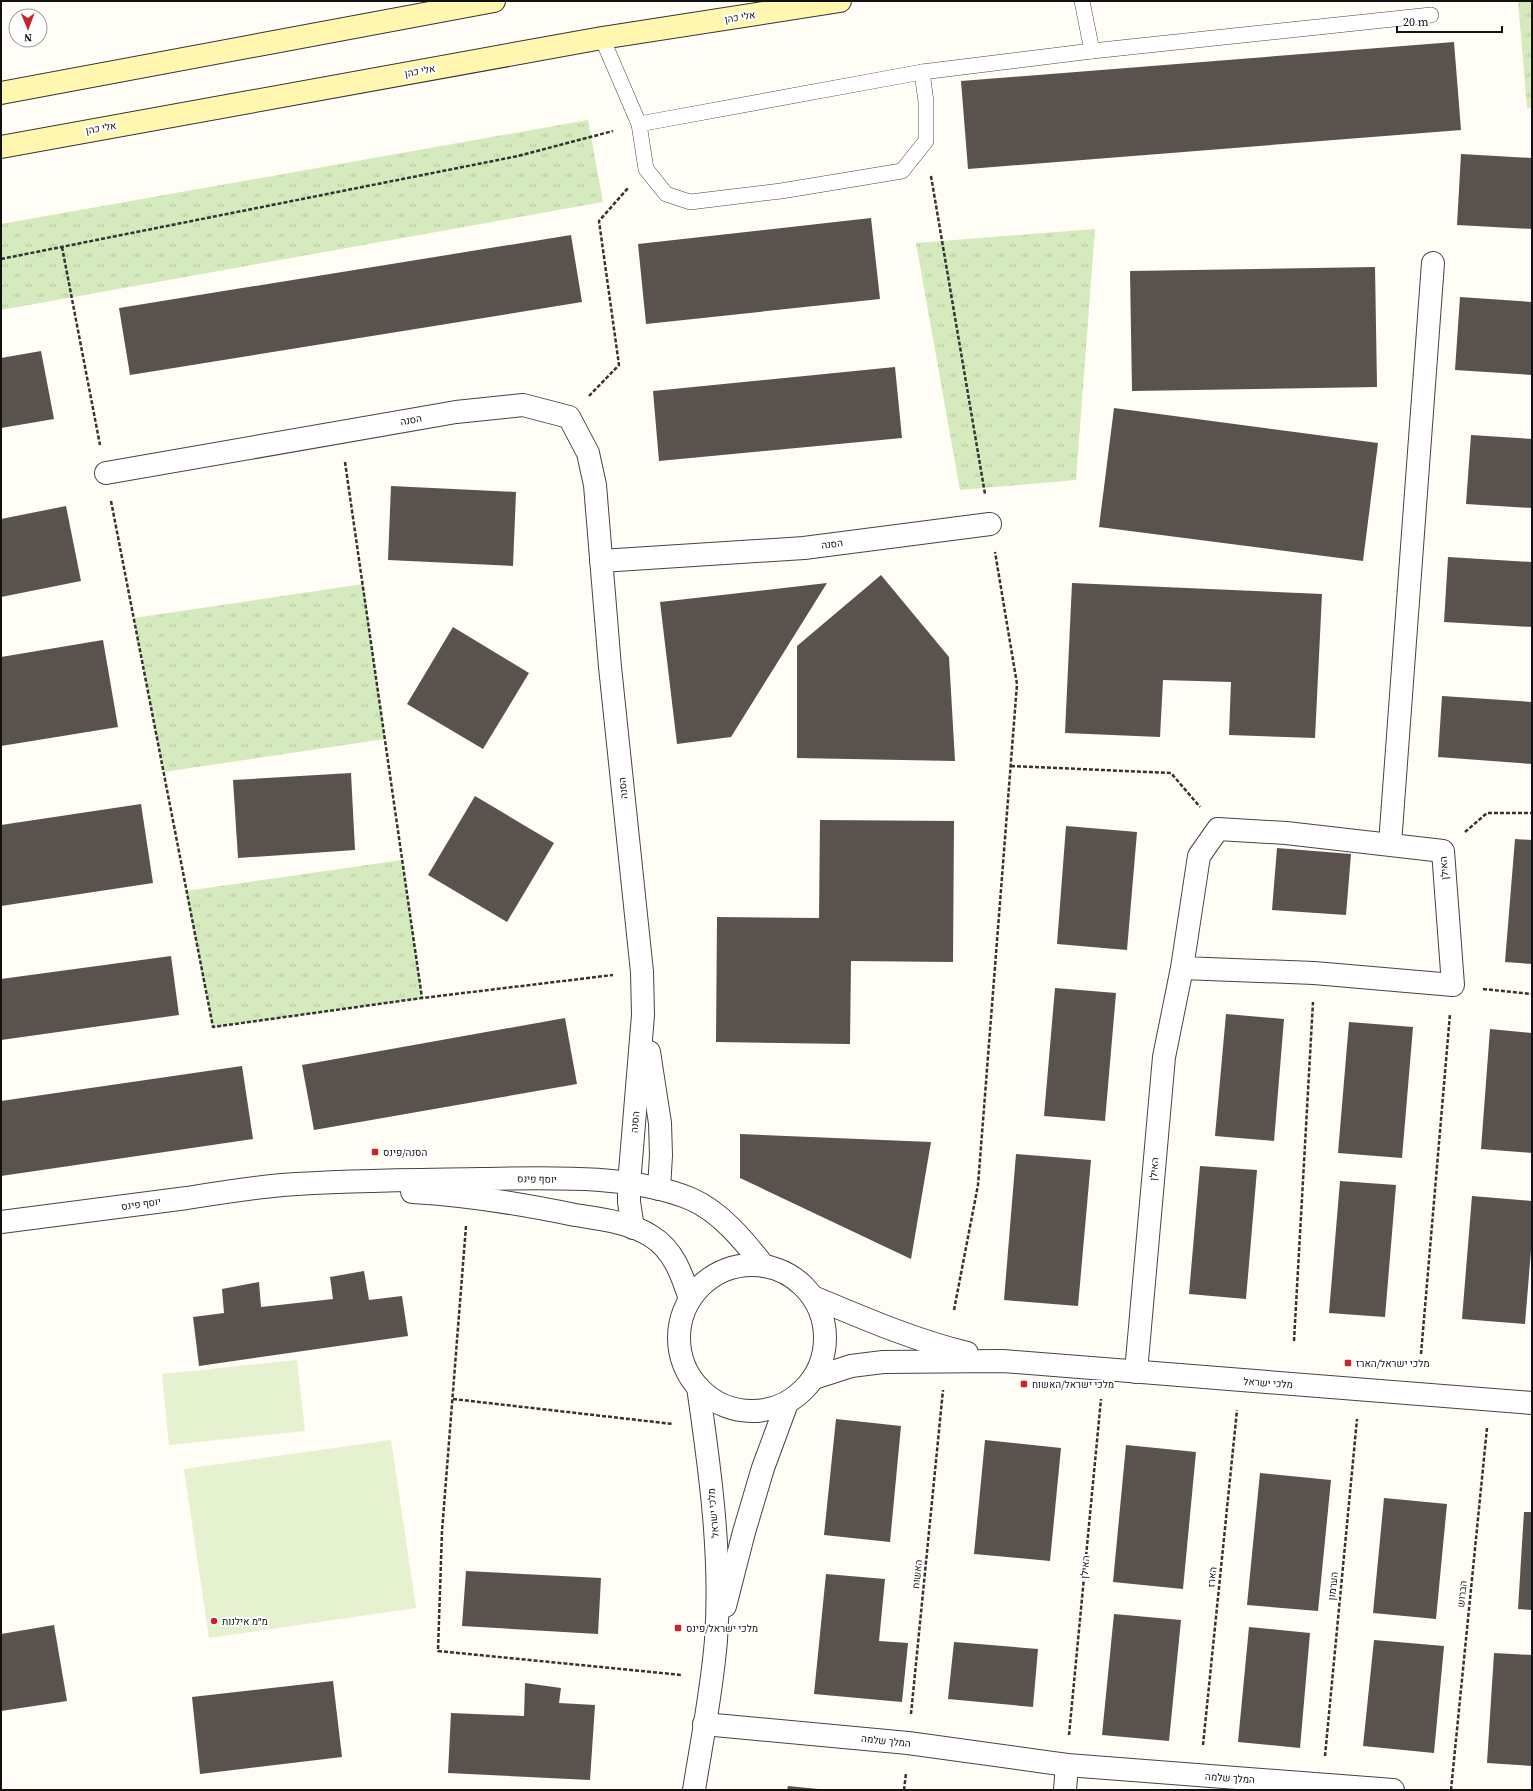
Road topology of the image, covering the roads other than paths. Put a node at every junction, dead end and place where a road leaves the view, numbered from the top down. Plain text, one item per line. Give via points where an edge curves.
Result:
1 (494, 1) edge
2 (840, 1) edge
3 (1082, 1) edge
4 (1431, 15) dead end
5 (602, 38) junction
6 (1092, 51) junction
7 (922, 72) junction
8 (1, 93) edge
9 (638, 124) junction
10 (1, 146) edge
11 (1433, 263) dead end
12 (106, 473) road end
13 (990, 524) road end
14 (602, 561) junction
15 (1390, 844) junction
16 (1182, 968) junction
17 (643, 1015) junction
18 (629, 1184) junction
19 (281, 1185) junction
20 (659, 1189) junction
21 (1, 1222) edge
22 (633, 1228) junction
23 (764, 1266) junction
24 (813, 1297) junction
25 (690, 1299) junction
26 (1004, 1361) junction
27 (1136, 1372) junction
28 (814, 1378) junction
29 (698, 1387) junction
30 (787, 1403) junction
31 (1532, 1403) edge
32 (716, 1640) junction
33 (704, 1724) junction
34 (1067, 1765) junction
35 (694, 1790) edge
36 (1065, 1790) edge
37 (1393, 1790) edge

1 - 8 street
2 - 5 street, אלי כהן
3 - 6 lane
4 - 6 lane
5 - 9 lane
5 - 10 street, אלי כהן
6 - 7 lane
7 - 9 lane
7 - 9 lane via 926,102 926,141 902,171 781,191 690,202 666,194 646,169
11 - 15 street
12 - 14 street, הסנה via 456,412 523,405 569,417 588,453 595,485
13 - 14 street, הסנה via 804,548
14 - 17 street, הסנה via 610,666 642,972
15 - 16 street, האילן via 1218,829 1199,856
15 - 16 street, האילן via 1443,851 1453,985 1314,973
16 - 27 street, האילן via 1164,1057
17 - 18 street, הסנה
17 - 20 street, הסנה via 660,1123 662,1155
18 - 19 street, יוסף פינס via 523,1178
18 - 20 street, יוסף פינס
18 - 22 street, הסנה
19 - 21 street, יוסף פינס
19 - 22 street, יוסף פינס via 426,1193 468,1198 529,1206 610,1221
20 - 23 street, יוסף פינס via 680,1195 704,1207 735,1233
22 - 25 street, יוסף פינס via 652,1236 670,1252 681,1272
23 - 24 street via 783,1272 799,1282
23 - 25 street via 742,1266 722,1272 704,1283
24 - 26 street, מלכי ישראל via 927,1342
24 - 28 street via 822,1316 826,1337 823,1358
25 - 29 street via 681,1321 679,1345 685,1368
26 - 27 street, מלכי ישראל
26 - 28 street, מלכי ישראל via 883,1362 851,1366
27 - 31 street, מלכי ישראל
28 - 30 street via 802,1392
29 - 30 street via 717,1403 740,1410 764,1410
29 - 32 street, מלכי ישראל via 714,1525 717,1574
30 - 32 street, מלכי ישראל via 744,1532
32 - 33 street, מלכי ישראל
33 - 34 street, המלך שלמה via 908,1743
33 - 35 street, מלכי ישראל
34 - 36 street
34 - 37 street, המלך שלמה

